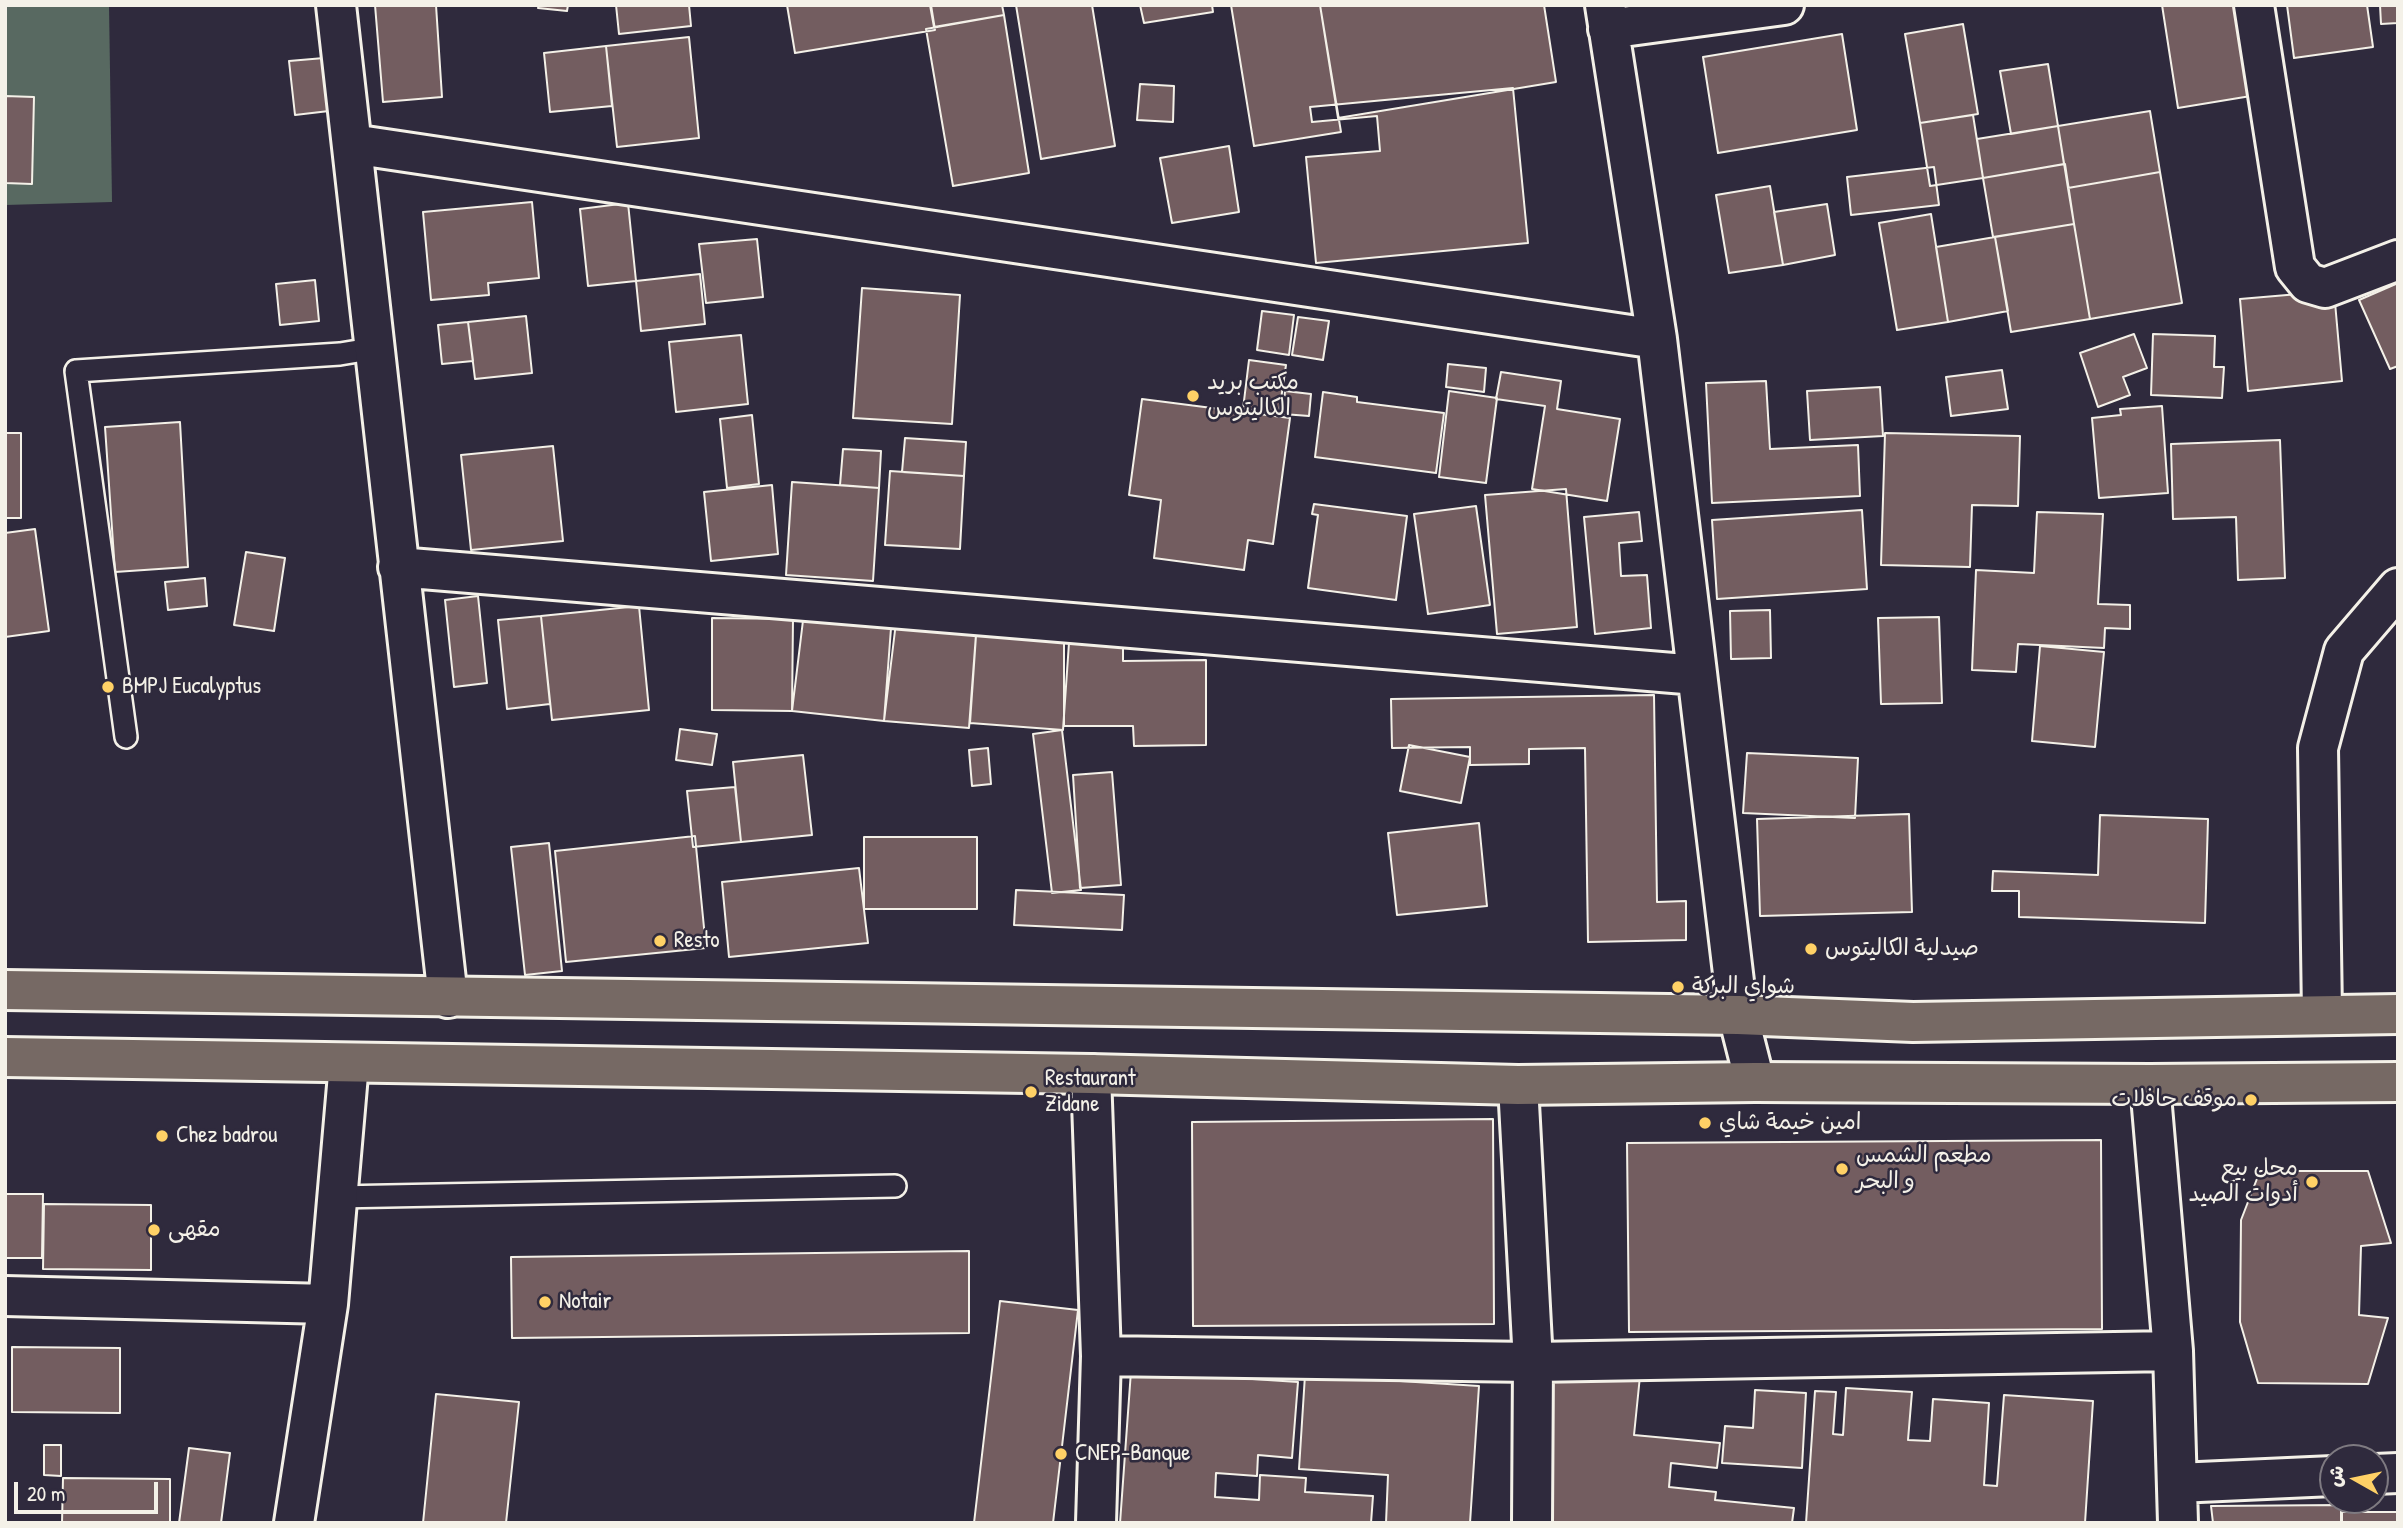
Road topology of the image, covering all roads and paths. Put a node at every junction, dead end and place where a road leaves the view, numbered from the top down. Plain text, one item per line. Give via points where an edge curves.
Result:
1 (336, 5) edge
2 (1784, 5) edge
3 (2254, 5) edge
4 (1607, 17) edge
5 (352, 144) junction
6 (2398, 260) edge
7 (1657, 339) junction
8 (376, 348) junction
9 (398, 567) junction
10 (2398, 588) edge
11 (1697, 674) junction
12 (126, 737) dead end
13 (5, 990) edge
14 (448, 998) junction
15 (2322, 1014) junction
16 (2398, 1014) edge
17 (1738, 1015) junction
18 (5, 1057) edge
19 (349, 1063) junction
20 (1091, 1074) junction
21 (1755, 1082) junction
22 (2398, 1082) edge
23 (2150, 1084) junction
24 (1518, 1085) junction
25 (895, 1186) dead end
26 (337, 1197) junction
27 (5, 1296) edge
28 (328, 1304) junction
29 (2174, 1351) junction
30 (1101, 1356) junction
31 (1533, 1362) junction
32 (2319, 1477) edge
33 (2177, 1483) junction
34 (294, 1523) edge
35 (1096, 1523) edge
36 (1532, 1523) edge
37 (2178, 1523) edge

1 - 5 street
2 - 4 street
3 - 6 street via 2295,267 2308,283 2325,288
4 - 7 street
5 - 7 street
5 - 8 street
7 - 11 street
8 - 9 street
8 - 12 lane via 76,372
9 - 11 street
9 - 14 street
10 - 15 street via 2344,651 2318,748
11 - 17 street
13 - 14 main road
14 - 17 main road
15 - 16 main road
15 - 17 main road via 1913,1022
17 - 21 street
18 - 19 main road
19 - 20 main road
19 - 26 street
20 - 24 main road
20 - 30 street
21 - 23 main road
21 - 24 main road
22 - 23 main road
23 - 29 street
24 - 31 street
25 - 26 lane
26 - 28 street
27 - 28 street
28 - 34 street
29 - 31 street
29 - 33 street
30 - 31 street
30 - 35 street
31 - 36 street
32 - 33 street
33 - 37 street

